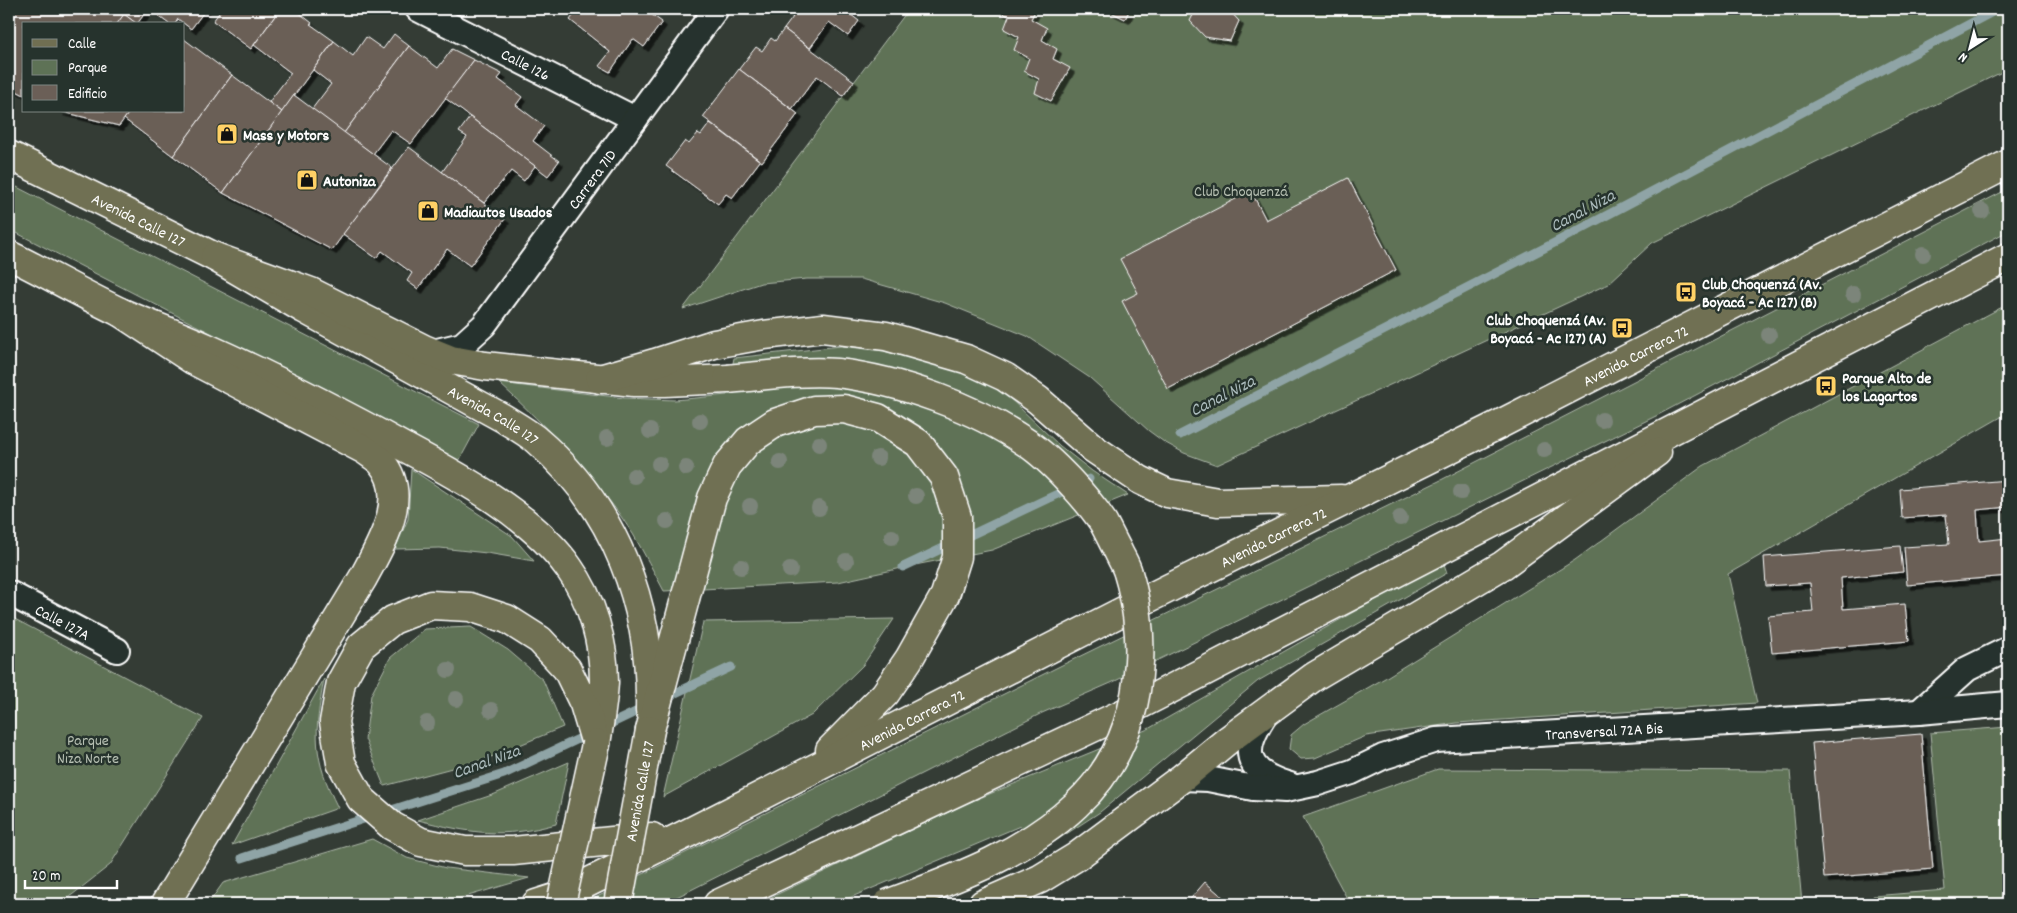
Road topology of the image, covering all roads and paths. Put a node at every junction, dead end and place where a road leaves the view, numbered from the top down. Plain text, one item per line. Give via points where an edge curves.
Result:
1 (418, 9) edge
2 (716, 9) edge
3 (635, 119) junction
4 (9, 155) edge
5 (2008, 164) edge
6 (9, 254) edge
7 (214, 257) junction
8 (2008, 257) edge
9 (120, 312) junction
10 (433, 352) junction
11 (600, 379) junction
12 (1720, 405) junction
13 (1350, 499) junction
14 (9, 593) edge
15 (2008, 648) edge
16 (118, 650) dead end
17 (2008, 704) edge
18 (1268, 710) junction
19 (1919, 712) junction
20 (650, 730) junction
21 (596, 744) junction
22 (809, 770) junction
23 (1182, 778) junction
24 (1299, 788) junction
25 (688, 833) junction
26 (165, 904) edge
27 (536, 904) edge
28 (561, 904) edge
29 (618, 904) edge
30 (718, 904) edge
31 (888, 904) edge
32 (983, 904) edge

1 - 3 street, Calle 126
2 - 3 street, Carrera 71D
3 - 10 street, Carrera 71D via 484,325 462,344
4 - 7 main road, Avenida Calle 127
5 - 13 main road, Avenida Carrera 72
6 - 9 main road
7 - 10 main road via 311,292
7 - 20 main road, Avenida Calle 127 via 503,418 534,438 569,471 598,510 624,559 634,588 651,674
8 - 12 main road
9 - 21 main road via 204,346 335,410 428,460 528,524 570,568 596,623 604,682
9 - 26 main road via 193,360 365,450 381,462 389,476 393,497 390,519 381,544 363,578
10 - 11 main road via 451,360 484,366
11 - 13 main road via 714,344 764,335 823,328 886,336 966,359 1005,377 1038,400 1094,449 1140,480 1167,493 1218,502
11 - 31 main road, bridge via 665,382 836,373 887,382 935,397 992,422 1028,444 1063,474 1102,521 1128,571 1141,641 1138,683 1129,724 1108,767 1076,805 1030,841 955,879
12 - 18 main road via 1503,565 1315,676
12 - 30 main road via 1122,714
13 - 22 main road, Avenida Carrera 72
14 - 16 street, Calle 127A
15 - 19 street via 1967,670
17 - 19 street, Transversal 72A Bis
18 - 23 main road
18 - 24 street via 1252,736 1250,760 1271,778
19 - 24 street, Transversal 72A Bis via 1436,740
20 - 22 main road via 712,498 727,466 748,441 775,423 814,410 844,409 878,418 918,443 944,477 957,517 957,557 945,595 886,694
20 - 29 main road, Avenida Calle 127, bridge
21 - 25 main road via 584,704 567,669 540,640 507,619 470,607 431,605 393,620 361,646 341,682 334,722 341,763 361,799 392,826 421,842 464,851 512,851
21 - 28 main road, bridge
22 - 25 main road, Avenida Carrera 72
23 - 24 street, Transversal 72A Bis via 1270,790
23 - 32 main road via 1076,858 1040,879
25 - 27 main road, Avenida Carrera 72 via 561,896

